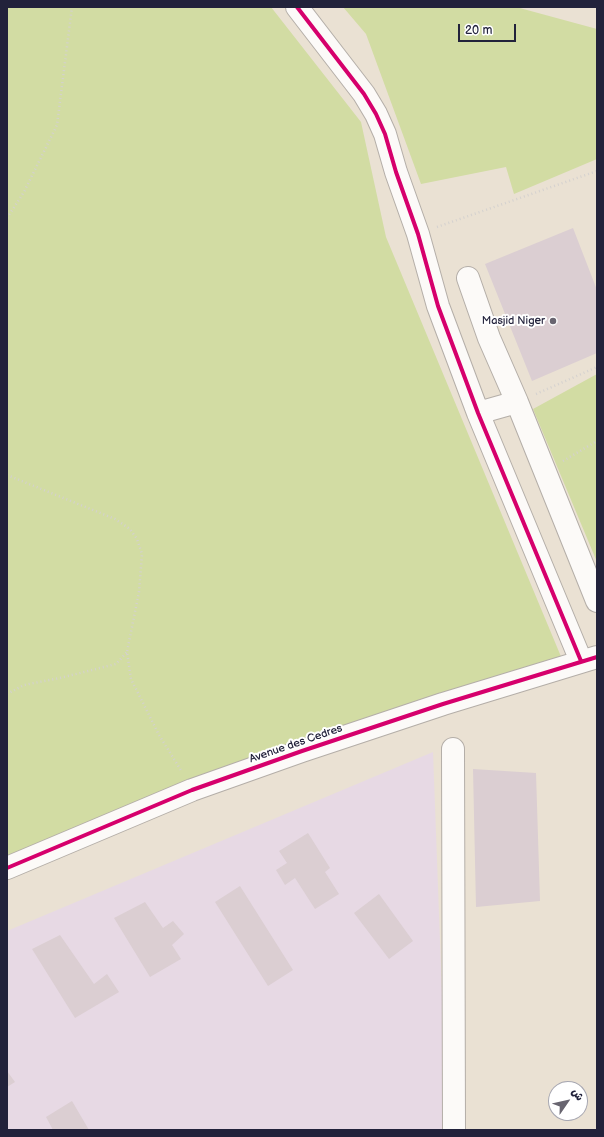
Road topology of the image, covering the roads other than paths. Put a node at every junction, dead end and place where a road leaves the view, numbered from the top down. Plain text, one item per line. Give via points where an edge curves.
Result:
1 (297, 7) edge
2 (468, 278) dead end
3 (517, 402) junction
4 (478, 413) junction
5 (597, 601) edge
6 (589, 659) edge
7 (453, 749) dead end
8 (7, 868) edge
9 (454, 1130) edge

1 - 4 street via 364,94 385,134 418,234 438,306
2 - 3 street via 489,338
3 - 4 street
3 - 5 street
4 - 6 street
6 - 8 street, Avenue des Cedres via 365,730 192,790
7 - 9 street

